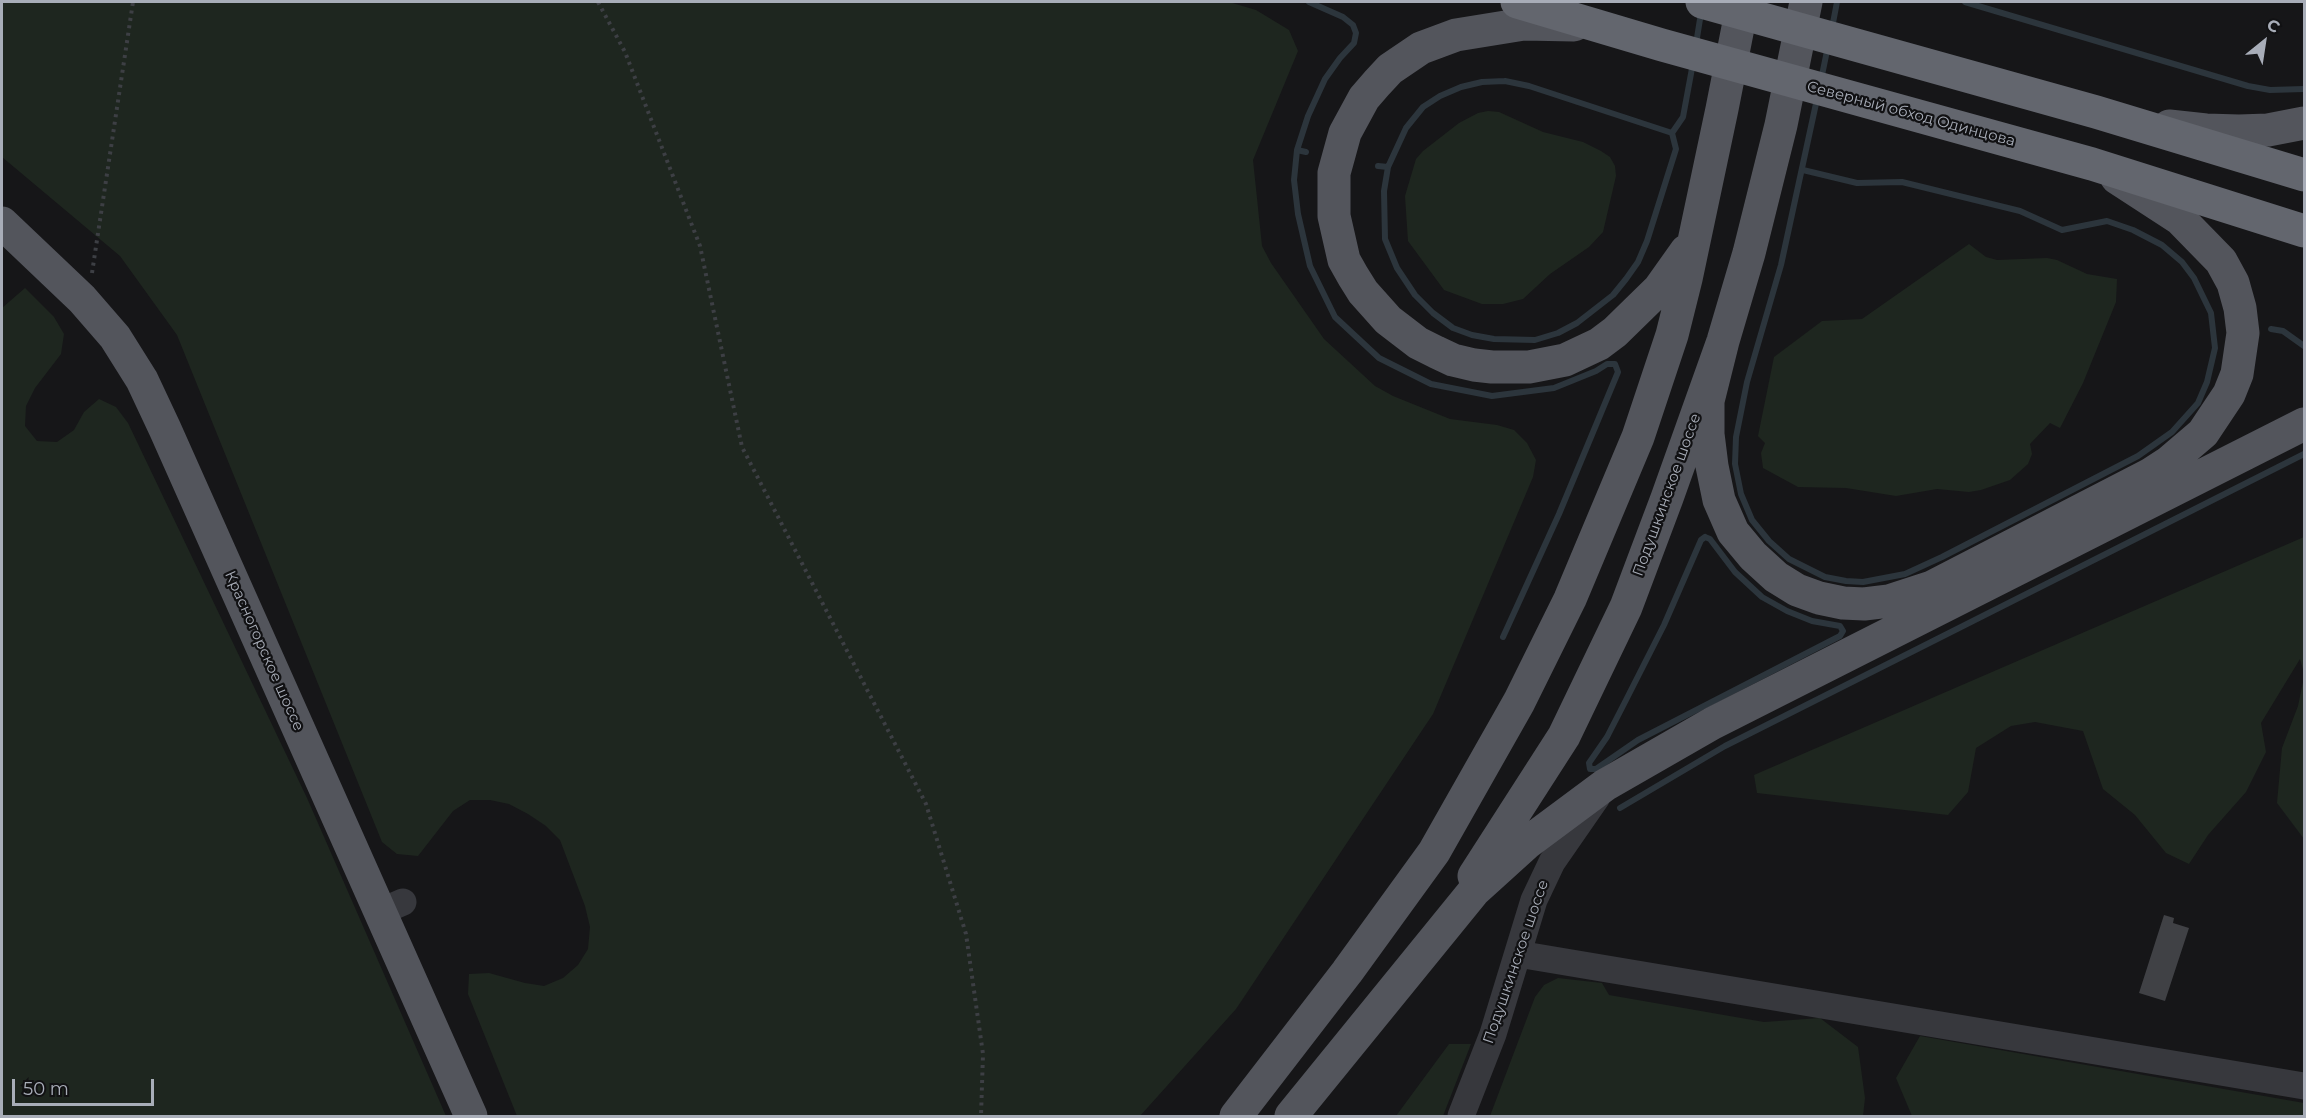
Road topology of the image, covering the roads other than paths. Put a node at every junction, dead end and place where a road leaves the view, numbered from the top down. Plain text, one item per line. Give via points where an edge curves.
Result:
1 (1516, 2) edge
2 (1702, 2) edge
3 (1743, 2) edge
4 (1806, 2) edge
5 (1609, 30) junction
6 (2096, 112) junction
7 (2304, 123) edge
8 (2092, 164) junction
9 (2304, 175) edge
10 (1698, 222) junction
11 (2, 224) edge
12 (2304, 231) edge
13 (1723, 341) junction
14 (2304, 424) edge
15 (1605, 785) junction
16 (1427, 948) junction
17 (1518, 954) junction
18 (2304, 1086) edge
19 (471, 1116) edge
20 (1236, 1116) edge
21 (1292, 1116) edge
22 (1461, 1116) edge

1 - 5 highway, Северный обход Одинцова
2 - 6 highway
3 - 10 main road
4 - 13 main road, Подушкинское шоссе via 1781,124
5 - 8 highway, Северный обход Одинцова
5 - 10 main road via 1539,23 1475,30 1421,48 1390,69 1359,106 1338,153 1332,194 1344,260 1376,307 1418,343 1474,365 1529,367 1565,360 1599,344 1630,320 1684,256
6 - 7 main road via 2175,128 2206,130 2268,130
6 - 9 highway
8 - 12 highway, Северный обход Одинцова
8 - 13 main road via 2180,219 2221,261 2240,308 2243,333 2238,374 2203,433 2169,462 1932,587 1889,601 1843,603 1797,590 1753,556 1733,532 1719,500 1712,466 1708,401
10 - 20 main road via 1672,335 1638,437 1570,599 1520,702 1434,852
11 - 19 main road, Красногорское шоссе via 82,299 142,380 392,907
13 - 16 main road, Подушкинское шоссе via 1626,607 1564,736
14 - 15 main road via 1713,723
15 - 16 main road via 1510,858 1474,891
15 - 17 street, Подушкинское шоссе via 1552,862 1534,900
16 - 21 main road
17 - 18 street
17 - 22 street, Подушкинское шоссе

